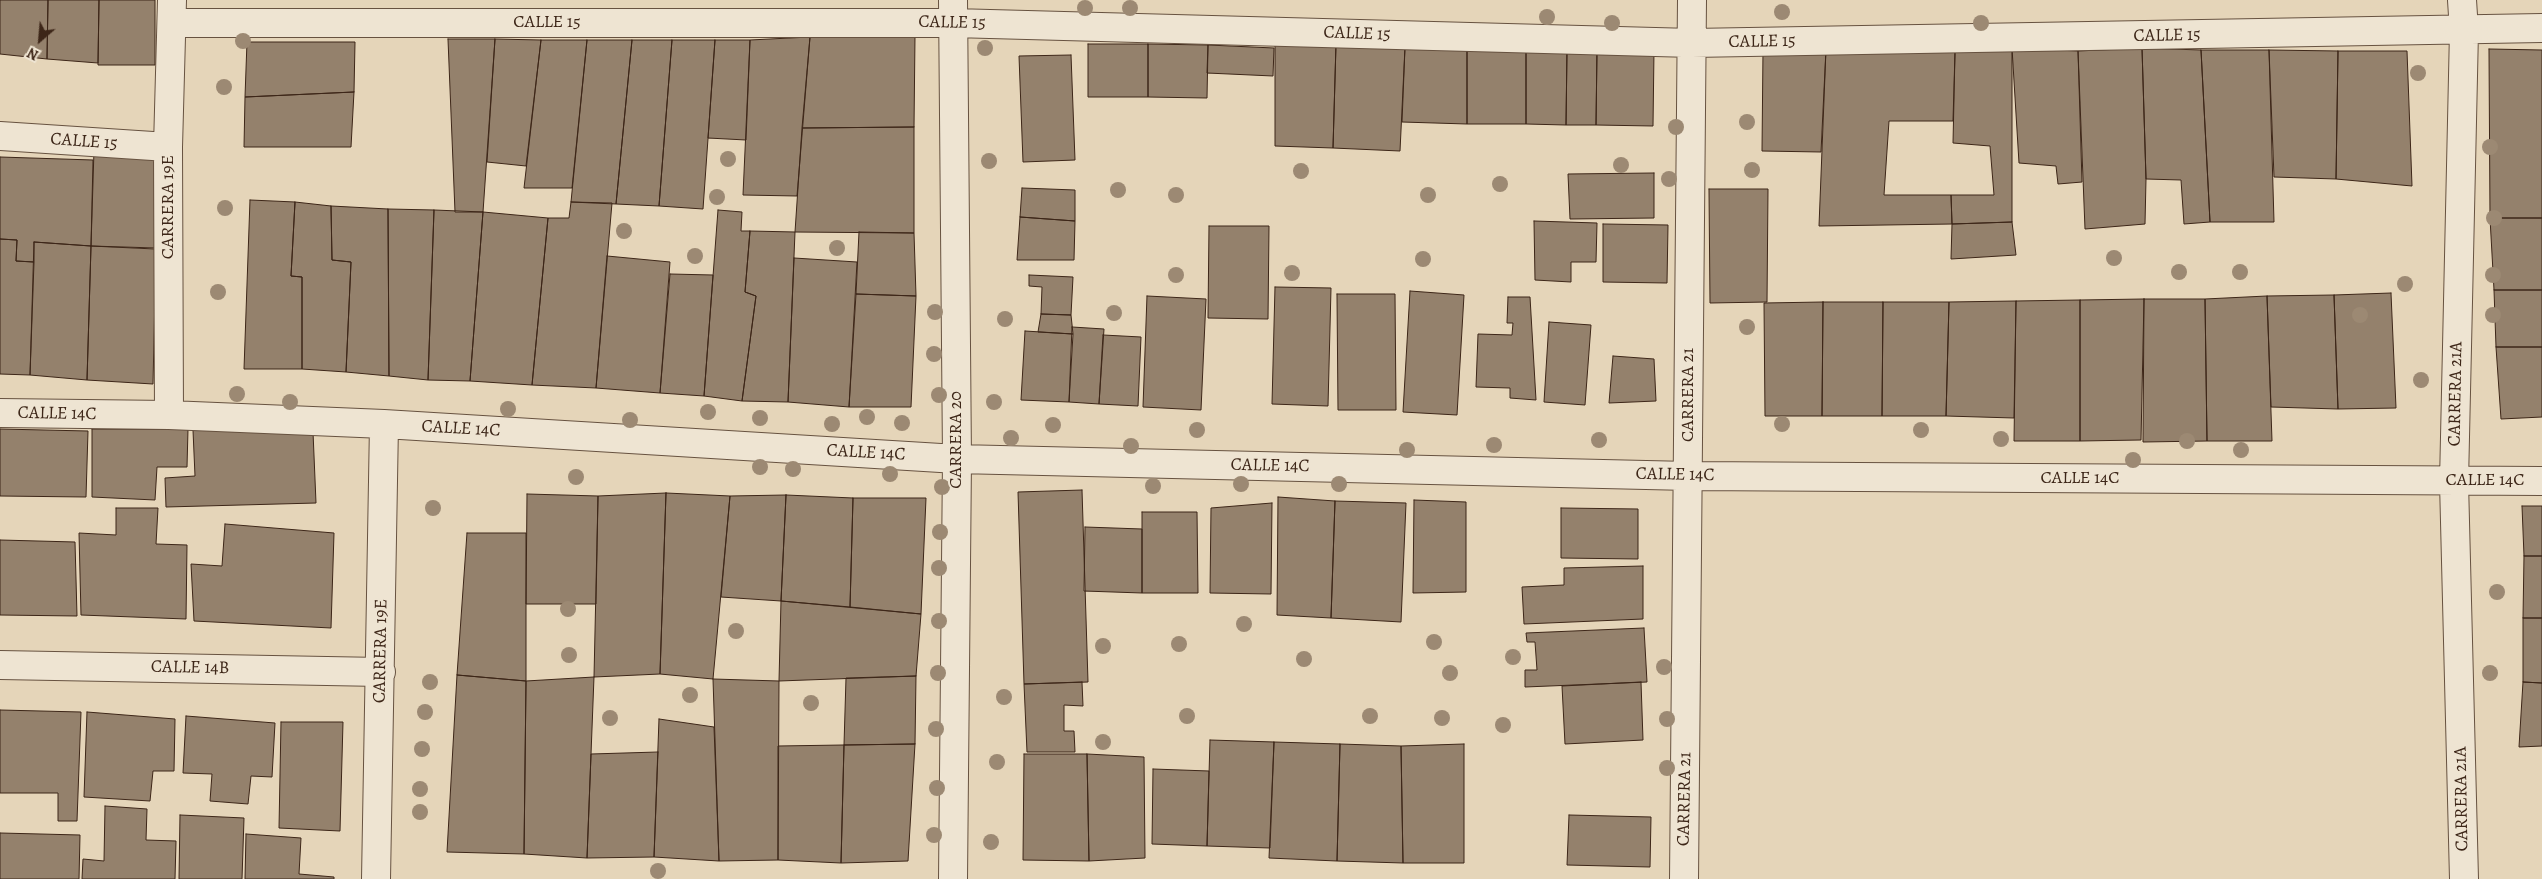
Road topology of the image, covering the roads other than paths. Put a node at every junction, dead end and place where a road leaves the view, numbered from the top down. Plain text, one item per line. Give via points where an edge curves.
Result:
1 (1692, 0) edge
2 (2462, 0) edge
3 (953, 11) edge
4 (172, 12) edge
5 (2542, 28) edge
6 (2464, 31) junction
7 (1692, 43) junction
8 (0, 136) edge
9 (168, 147) junction
10 (0, 413) edge
11 (169, 415) junction
12 (384, 424) junction
13 (957, 459) junction
14 (1689, 476) junction
15 (2542, 481) edge
16 (2454, 482) junction
17 (0, 665) edge
18 (381, 672) junction
19 (376, 879) edge
20 (953, 879) edge
21 (1684, 879) edge
22 (2464, 879) edge

1 - 7 street, CARRERA 21
2 - 6 street, CARRERA 21A
3 - 4 street, CALLE 15
3 - 7 street, CALLE 15
3 - 13 street, CARRERA 20
4 - 9 street, CARRERA 19E
5 - 6 street, CALLE 15
6 - 7 street, CALLE 15
6 - 16 street, CARRERA 21A
7 - 14 street, CARRERA 21
8 - 9 street, CALLE 15
9 - 11 street, CARRERA 19E
10 - 11 street, CALLE 14C
11 - 12 street, CALLE 14C
12 - 13 street, CALLE 14C
12 - 18 street, CARRERA 19E
13 - 14 street, CALLE 14C
13 - 20 street, CARRERA 20
14 - 16 street, CALLE 14C
14 - 21 street, CARRERA 21
15 - 16 street, CALLE 14C
16 - 22 street, CARRERA 21A
17 - 18 street, CALLE 14B
18 - 19 street, CARRERA 19E

